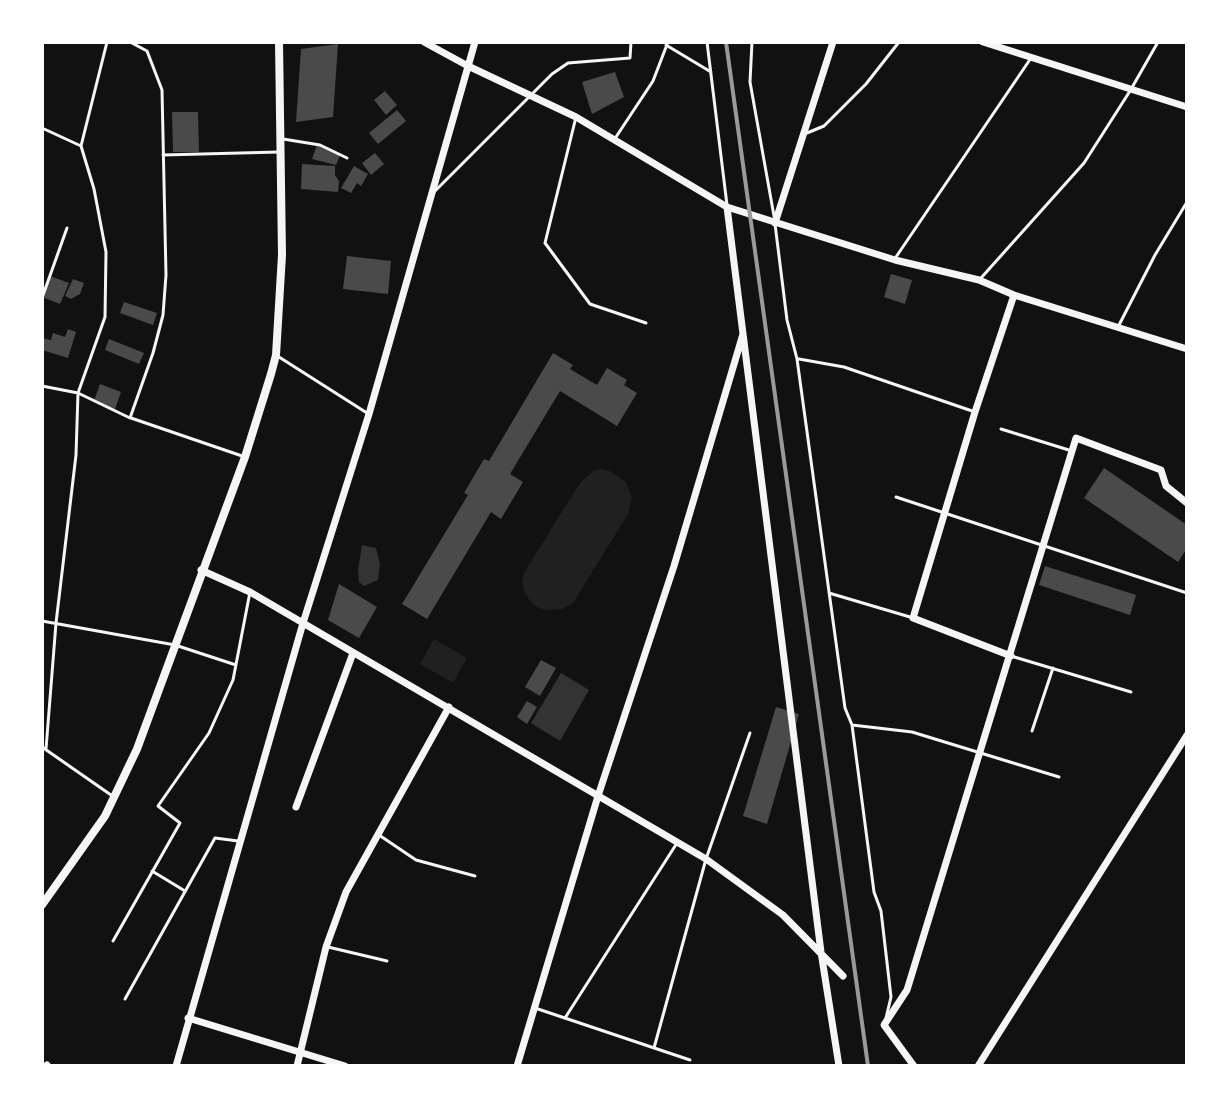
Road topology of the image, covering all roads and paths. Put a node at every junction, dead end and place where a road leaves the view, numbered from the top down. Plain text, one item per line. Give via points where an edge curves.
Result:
1 (107, 42) edge
2 (130, 42) edge
3 (279, 42) edge
4 (424, 42) edge
5 (475, 42) edge
6 (631, 42) edge
7 (707, 42) edge
8 (752, 42) edge
9 (833, 42) edge
10 (899, 42) edge
11 (983, 42) edge
12 (1158, 42) edge
13 (667, 44) edge
14 (1031, 58) junction
15 (468, 66) junction
16 (711, 73) junction
17 (1130, 91) junction
18 (528, 96) junction
19 (1187, 107) edge
20 (576, 117) junction
21 (42, 128) edge
22 (803, 135) junction
23 (279, 138) junction
24 (614, 140) junction
25 (81, 146) junction
26 (279, 152) junction
27 (163, 155) junction
28 (347, 158) dead end
29 (429, 197) junction
30 (1187, 202) edge
31 (727, 207) junction
32 (775, 223) junction
33 (67, 228) dead end
34 (895, 260) junction
35 (979, 280) junction
36 (1014, 295) junction
37 (42, 298) edge
38 (646, 323) dead end
39 (1118, 327) junction
40 (744, 332) junction
41 (1187, 349) edge
42 (276, 355) junction
43 (797, 359) junction
44 (42, 386) edge
45 (78, 393) junction
46 (975, 412) junction
47 (369, 414) junction
48 (130, 418) junction
49 (1001, 429) dead end
50 (1072, 451) junction
51 (245, 457) junction
52 (896, 497) dead end
53 (1187, 503) edge
54 (946, 512) junction
55 (1045, 545) junction
56 (201, 570) junction
57 (250, 592) junction
58 (829, 593) junction
59 (1187, 593) edge
60 (913, 618) junction
61 (42, 621) edge
62 (56, 623) junction
63 (303, 623) junction
64 (175, 645) junction
65 (353, 653) junction
66 (1011, 656) junction
67 (236, 665) junction
68 (1053, 668) junction
69 (1131, 692) dead end
70 (449, 707) junction
71 (852, 725) junction
72 (1032, 731) dead end
73 (750, 733) dead end
74 (1187, 735) edge
75 (44, 748) edge
76 (981, 752) junction
77 (1059, 777) dead end
78 (598, 796) junction
79 (114, 797) junction
80 (296, 807) dead end
81 (379, 835) junction
82 (241, 841) junction
83 (677, 843) junction
84 (706, 859) junction
85 (152, 871) junction
86 (475, 876) dead end
87 (185, 891) junction
88 (42, 905) edge
89 (113, 941) dead end
90 (326, 947) junction
91 (821, 952) junction
92 (387, 961) dead end
93 (843, 976) dead end
94 (125, 999) dead end
95 (535, 1008) junction
96 (188, 1018) junction
97 (565, 1018) junction
98 (884, 1025) junction
99 (654, 1048) junction
100 (300, 1053) junction
101 (690, 1060) dead end
102 (176, 1066) edge
103 (297, 1066) edge
104 (345, 1066) edge
105 (517, 1066) edge
106 (839, 1066) edge
107 (914, 1066) edge
108 (978, 1066) edge

1 - 25 lane
2 - 27 lane via 147,51 162,90
3 - 23 street
4 - 15 street
5 - 15 street
6 - 18 lane via 630,58 568,63
7 - 16 lane
8 - 32 lane via 750,82
9 - 22 street
10 - 22 lane via 824,126
11 - 14 street
12 - 17 lane
13 - 16 lane
13 - 24 lane via 653,81
14 - 17 street
14 - 34 lane
15 - 18 street
15 - 29 street
16 - 31 lane
17 - 19 street
17 - 35 lane via 1084,163
18 - 20 street
18 - 29 lane
20 - 24 street
20 - 38 lane via 545,243 590,304
21 - 25 lane
22 - 32 street
23 - 26 street
23 - 28 lane via 320,145
24 - 31 street
25 - 45 lane via 106,252 105,317
26 - 27 lane
26 - 42 street via 282,255
27 - 48 lane via 163,315
29 - 47 street
30 - 39 lane
31 - 32 street
31 - 40 street
32 - 34 street
32 - 43 lane
33 - 37 lane
34 - 35 street
35 - 36 street
36 - 39 street
36 - 46 street
39 - 41 street
40 - 78 street
40 - 91 street
42 - 47 lane
42 - 51 street
43 - 46 lane via 844,367
43 - 58 lane
44 - 45 lane
45 - 48 lane
45 - 62 lane
46 - 54 street
47 - 63 street
48 - 51 lane
49 - 50 lane
50 - 53 street via 1076,438 1161,470 1166,486
50 - 55 street
51 - 56 street
52 - 54 lane
54 - 55 lane
54 - 60 street
55 - 59 lane
55 - 66 street
56 - 57 street
56 - 64 street
57 - 63 street
57 - 67 lane
58 - 60 lane
58 - 71 lane
60 - 66 street
61 - 62 lane
62 - 64 lane
62 - 75 lane
63 - 65 street
63 - 82 street
64 - 67 lane
64 - 79 street
65 - 70 street
65 - 80 street
66 - 68 lane
66 - 76 street
67 - 85 lane via 209,733 158,806 180,823
68 - 69 lane
68 - 72 lane
70 - 78 street
70 - 81 street
71 - 76 lane via 912,732
71 - 98 lane via 891,997
73 - 84 lane
74 - 108 street
75 - 79 lane
76 - 77 lane
76 - 98 street via 907,990
78 - 83 street
78 - 95 street
79 - 88 street
81 - 86 lane via 416,860
81 - 90 street via 346,892
82 - 87 lane via 215,838
82 - 96 street
83 - 84 street
83 - 97 lane
84 - 91 street via 783,915
84 - 99 lane
85 - 87 lane
85 - 89 lane
87 - 94 lane
90 - 92 lane
90 - 100 street
91 - 93 street
91 - 106 street
95 - 97 lane
95 - 105 street
96 - 100 street
96 - 102 street
97 - 99 lane
98 - 107 street
99 - 101 lane
100 - 103 street
100 - 104 street

